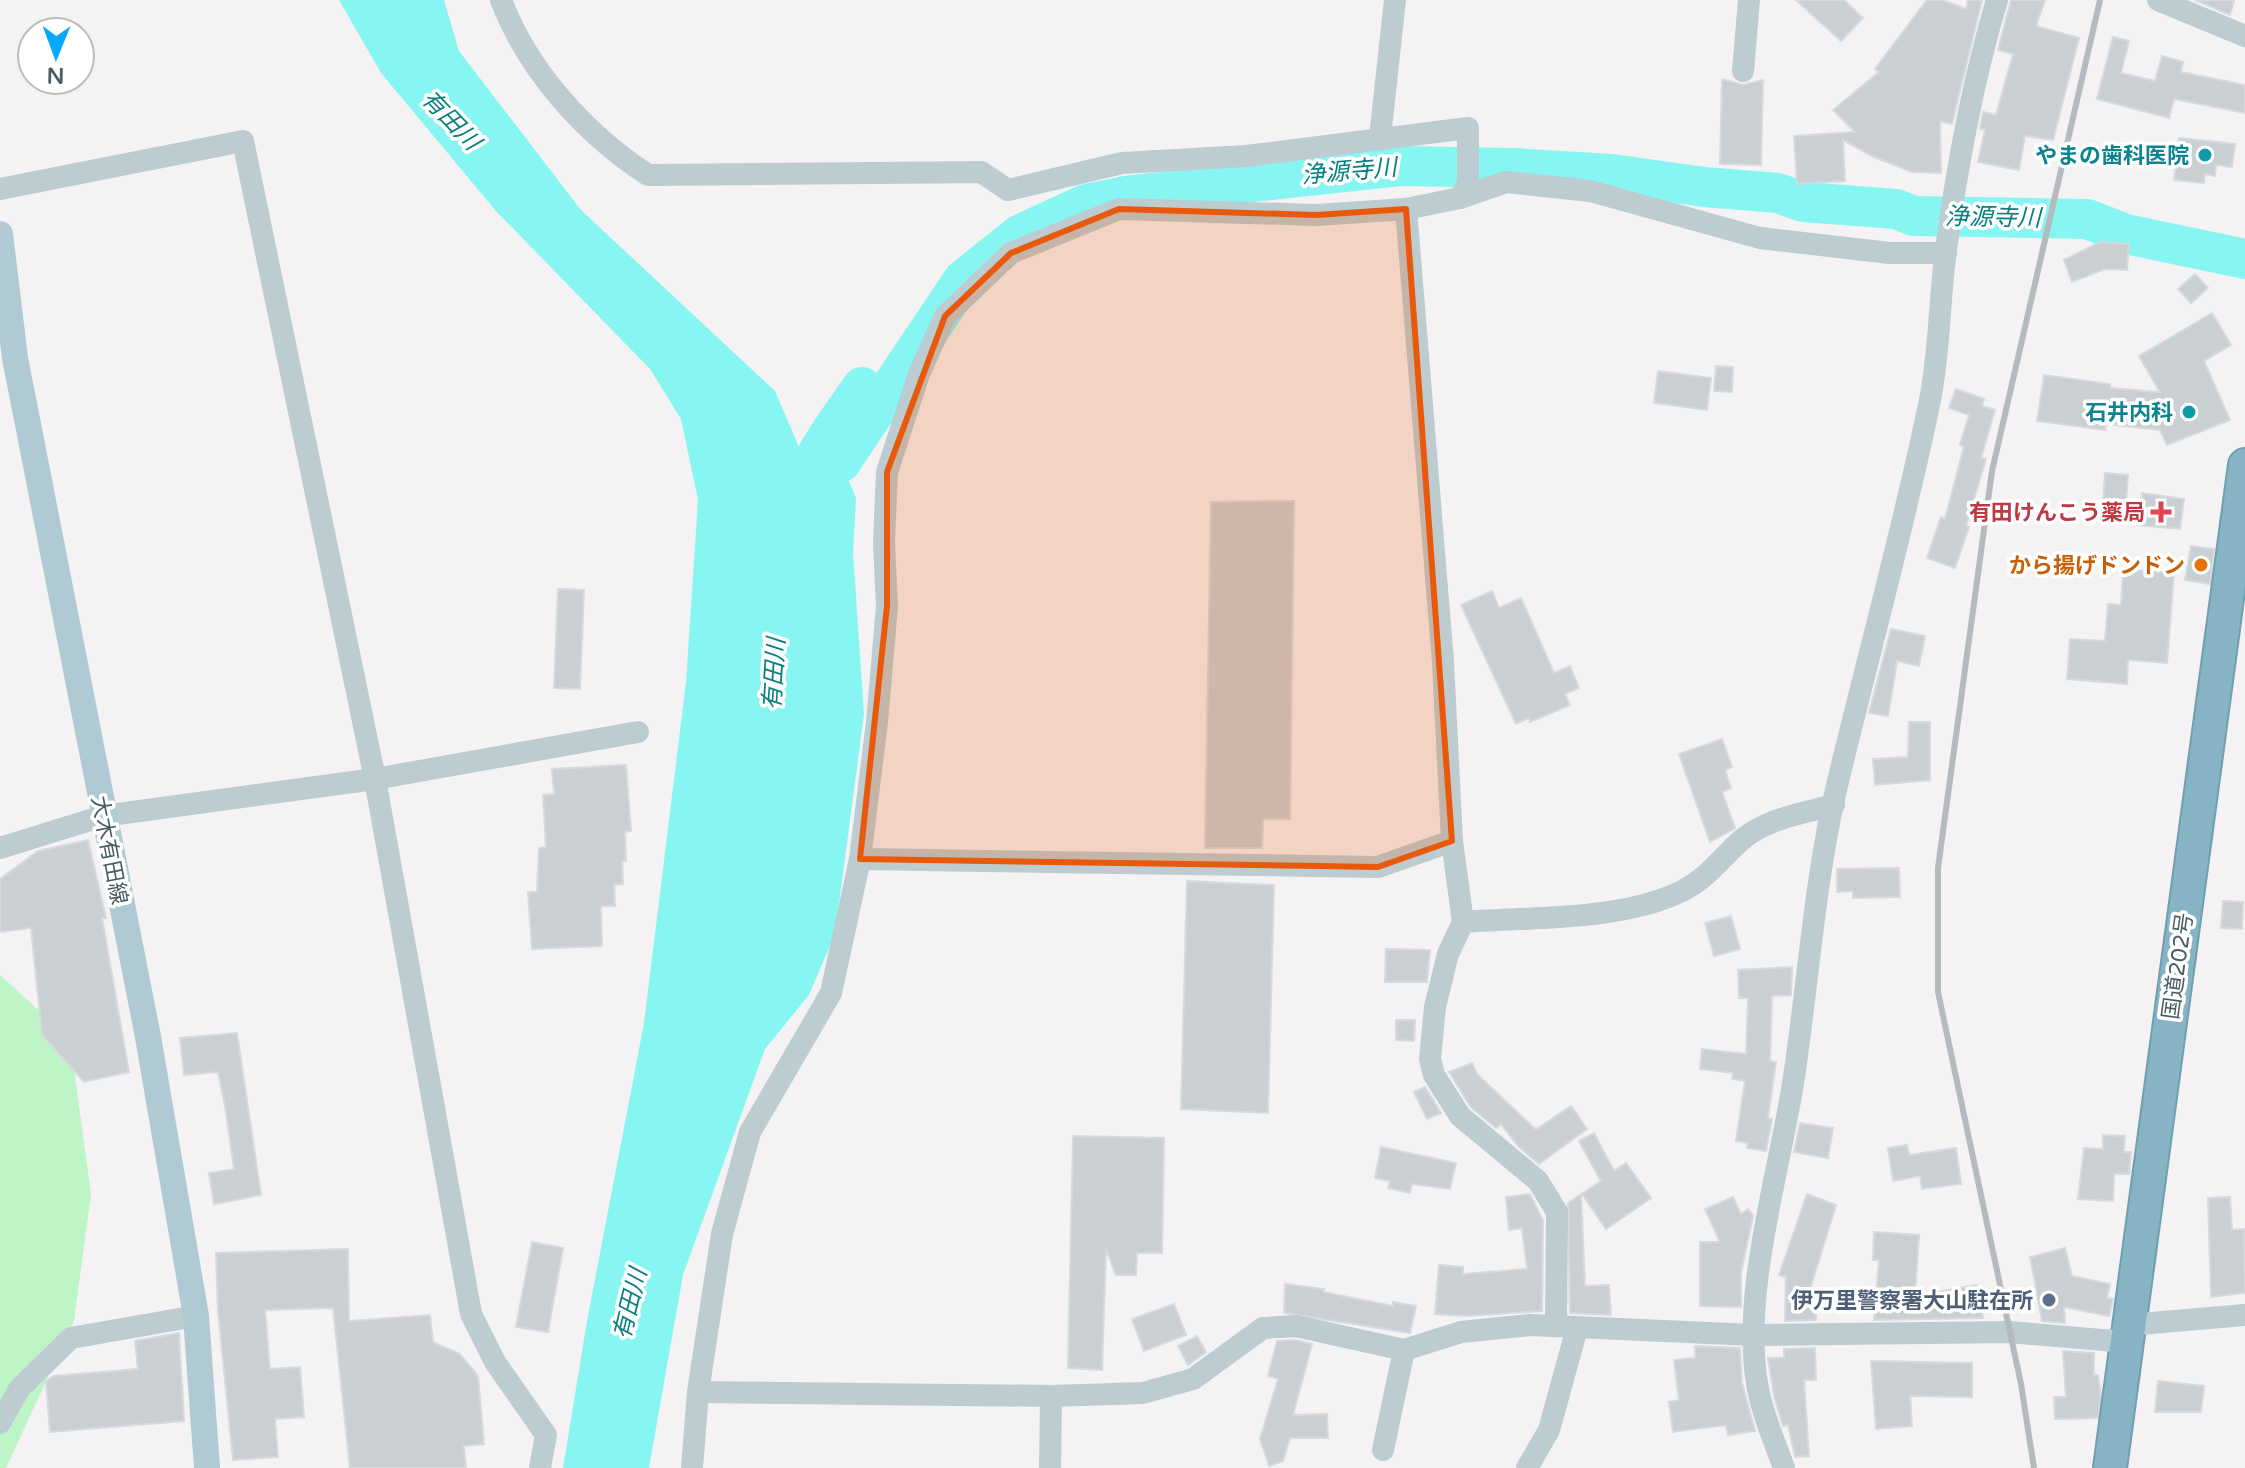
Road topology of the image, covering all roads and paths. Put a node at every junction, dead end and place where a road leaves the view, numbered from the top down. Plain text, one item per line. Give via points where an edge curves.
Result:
1 (501, 0) edge
2 (1395, 0) edge
3 (1749, 0) edge
4 (1997, 0) edge
5 (2158, 0) edge
6 (2245, 36) edge
7 (1743, 71) dead end
8 (1380, 137) junction
9 (0, 189) edge
10 (1464, 191) junction
11 (1406, 209) junction
12 (0, 234) edge
13 (1946, 253) junction
14 (8, 355) edge
15 (2245, 465) edge
16 (2239, 562) edge
17 (638, 732) dead end
18 (375, 779) junction
19 (1834, 805) junction
20 (103, 816) junction
21 (1452, 841) junction
22 (0, 848) edge
23 (860, 859) junction
24 (1463, 922) junction
25 (2245, 1315) edge
26 (196, 1316) junction
27 (1567, 1327) junction
28 (2127, 1333) junction
29 (1753, 1335) junction
30 (1404, 1350) junction
31 (698, 1392) junction
32 (1051, 1396) junction
33 (0, 1423) edge
34 (1383, 1450) dead end
35 (207, 1468) edge
36 (540, 1468) edge
37 (692, 1468) edge
38 (1050, 1468) edge
39 (1527, 1468) edge
40 (1784, 1468) edge
41 (2110, 1468) edge

1 - 8 street via 540,72 610,150 648,175 981,172 1008,190 1122,163 1246,156
2 - 8 street
3 - 7 street
4 - 13 street via 1982,49
5 - 6 street
8 - 10 street via 1468,128
9 - 18 street via 243,141
10 - 11 street
10 - 13 street via 1506,182 1590,191 1760,238 1890,253
11 - 21 street via 1443,662
11 - 23 street via 1316,215 1119,209 1011,253 945,316 919,374 887,472 887,606
12 - 14 main road, 大木有田線
13 - 19 street via 1936,368
14 - 20 main road, 大木有田線
15 - 16 highway, 国道202号
16 - 28 highway, 国道202号
17 - 18 street
18 - 20 street
18 - 36 street via 471,1314 495,1362 546,1435
19 - 24 street via 1768,823 1739,843 1711,874 1679,893 1614,911
19 - 29 street
20 - 22 street
20 - 26 main road, 大木有田線
21 - 23 street via 1378,867
21 - 24 street
23 - 31 street via 831,993 750,1132 722,1234
24 - 27 street via 1448,954 1435,1007 1430,1059 1434,1075 1460,1116 1538,1181 1557,1212
25 - 28 street
26 - 33 street via 71,1338 19,1389
26 - 35 main road, 大木有田線
27 - 29 street
27 - 30 street via 1461,1332
27 - 39 street via 1549,1430
28 - 29 street
28 - 41 highway, 国道202号
29 - 40 street via 1758,1390
30 - 32 street via 1296,1326 1263,1328 1193,1379 1143,1393
30 - 34 street
31 - 32 street
31 - 37 street
32 - 38 street

